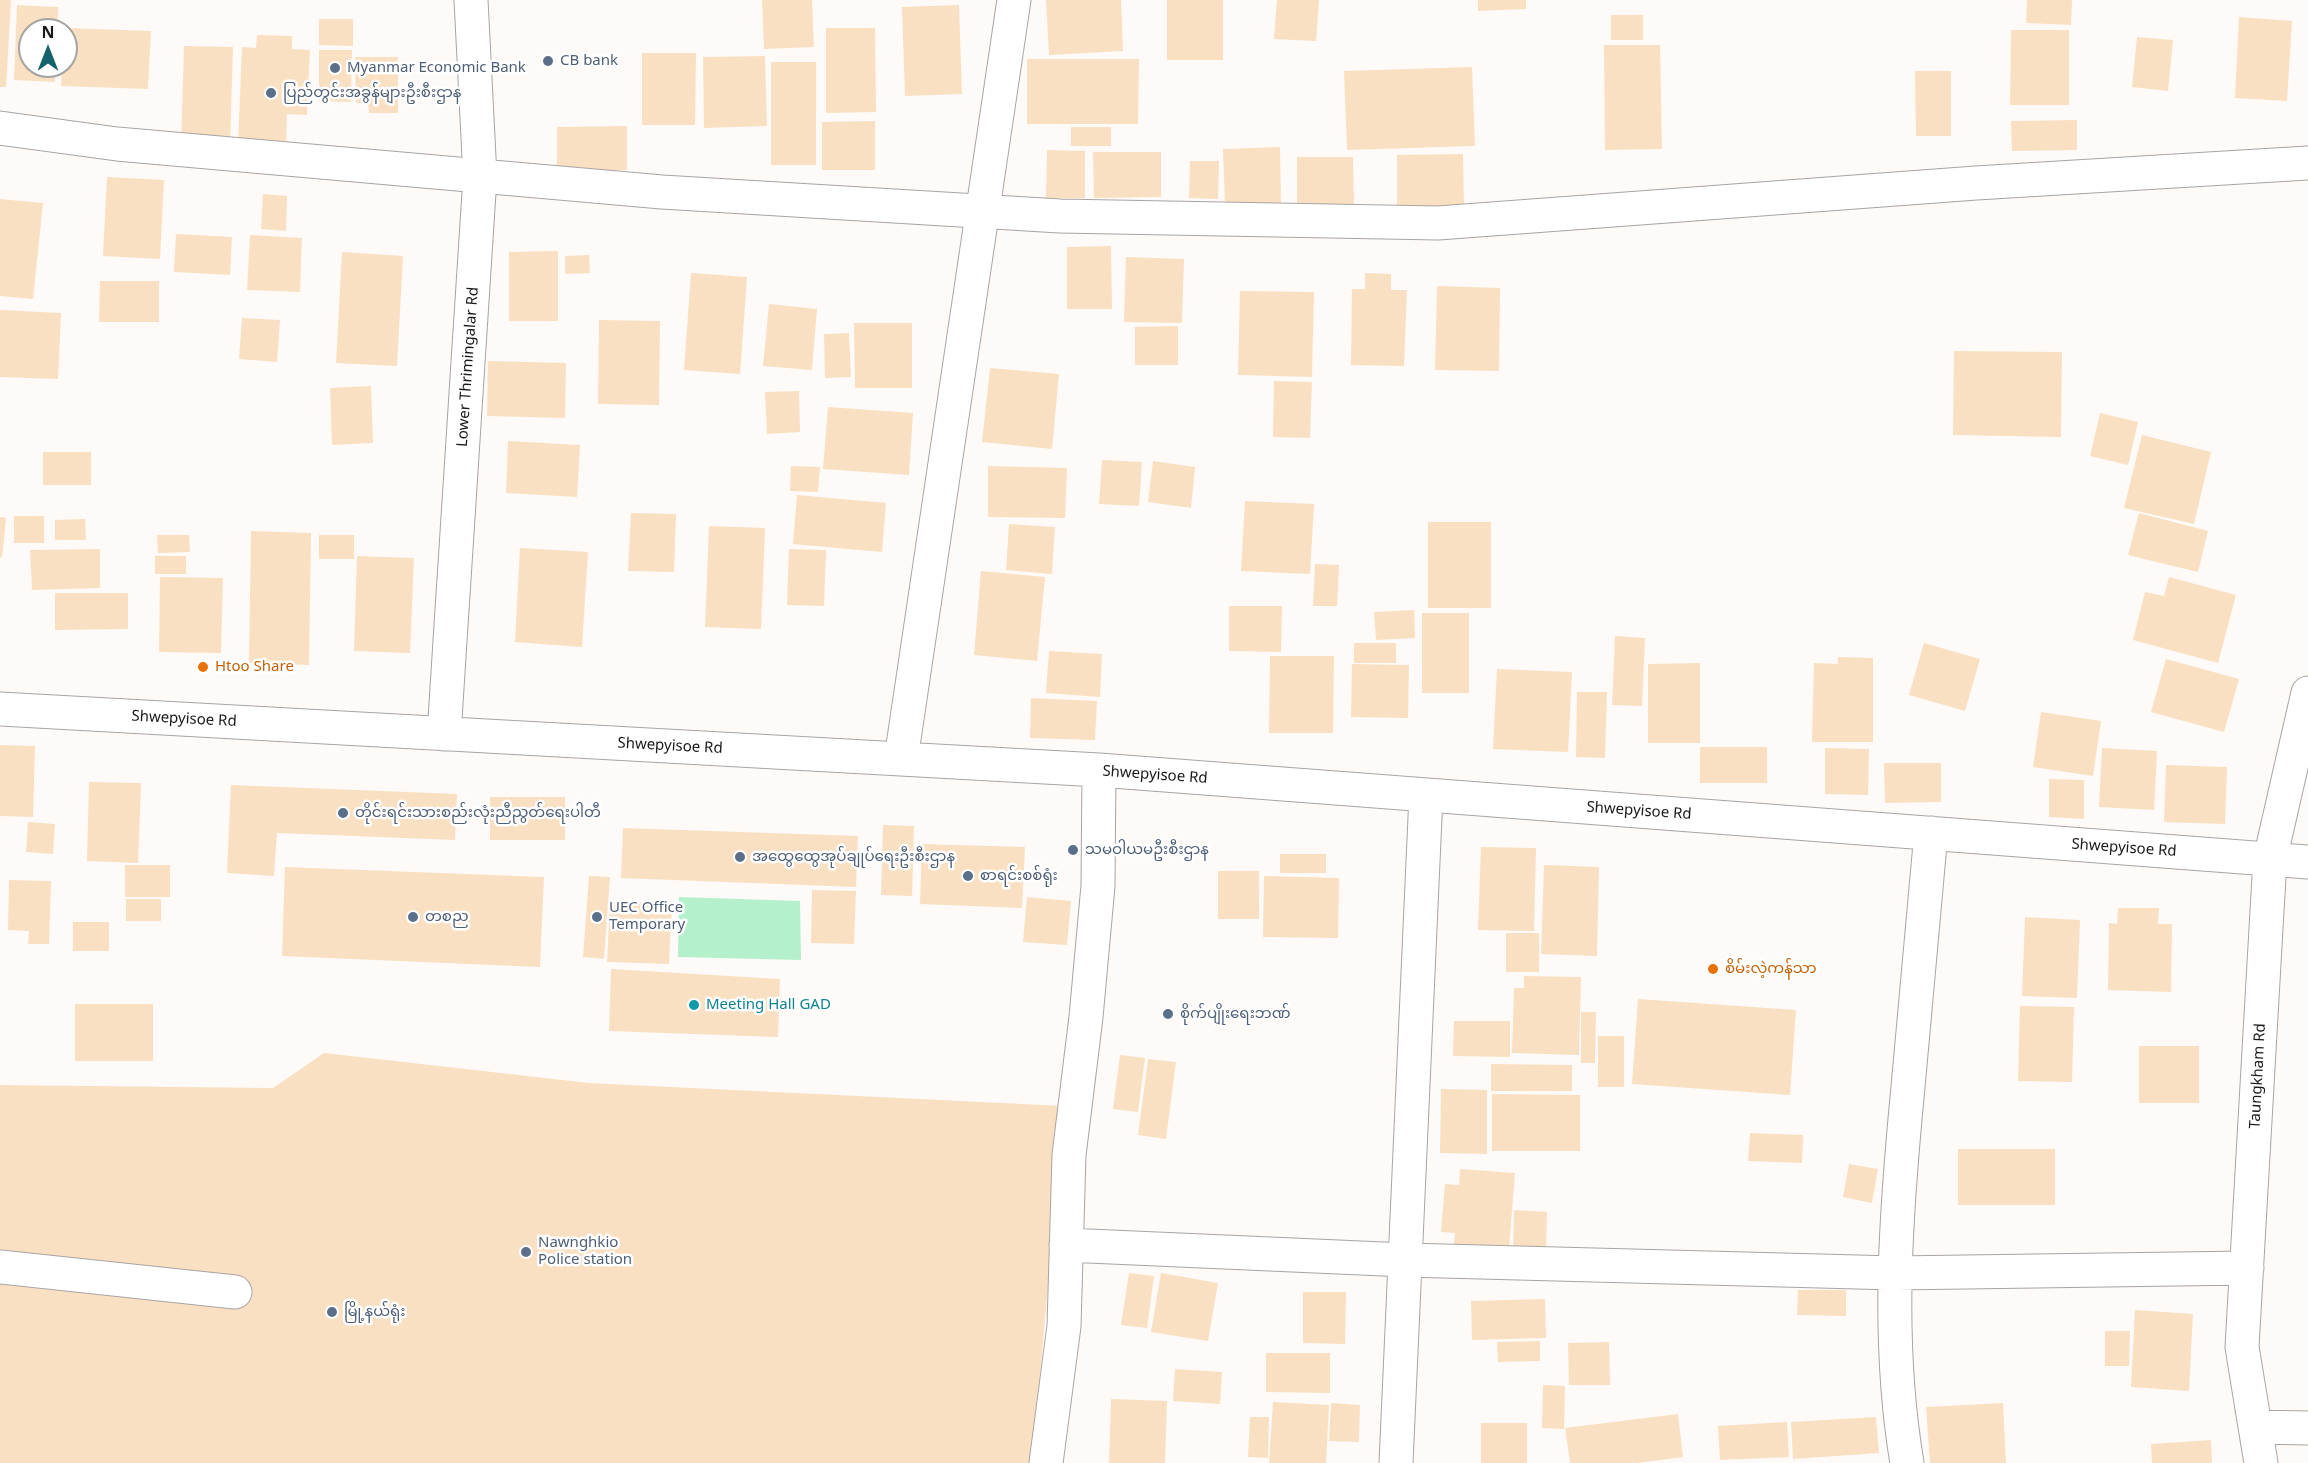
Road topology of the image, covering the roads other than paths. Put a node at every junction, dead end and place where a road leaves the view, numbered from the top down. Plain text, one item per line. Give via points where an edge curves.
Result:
1 (471, 0) edge
2 (1014, 0) edge
3 (0, 128) edge
4 (2308, 163) edge
5 (480, 177) junction
6 (982, 210) junction
7 (2308, 693) edge
8 (0, 709) edge
9 (444, 734) junction
10 (901, 759) junction
11 (1099, 770) junction
12 (1426, 795) junction
13 (1931, 833) junction
14 (2270, 859) junction
15 (2308, 862) edge
16 (1066, 1245) junction
17 (1406, 1260) junction
18 (0, 1268) edge
19 (2247, 1268) junction
20 (1895, 1273) junction
21 (235, 1292) dead end
22 (2255, 1427) junction
23 (2308, 1428) edge
24 (1046, 1463) edge
25 (1396, 1463) edge
26 (1907, 1463) edge
27 (2261, 1463) edge

1 - 5 street, Lower Thrimingalar Rd
2 - 6 street
3 - 5 street via 117,144
4 - 6 street via 1976,183 1438,224 1060,216
5 - 6 street via 662,192
5 - 9 street, Lower Thrimingalar Rd
6 - 10 street
7 - 14 street, Taungkham Rd
8 - 9 street, Shwepyisoe Rd
9 - 10 street, Shwepyisoe Rd
10 - 11 street, Shwepyisoe Rd
11 - 12 street, Shwepyisoe Rd
11 - 16 street via 1098,886 1069,1155
12 - 13 street, Shwepyisoe Rd
12 - 17 street
13 - 14 street, Shwepyisoe Rd
13 - 20 street
14 - 15 street, Shwepyisoe Rd
14 - 19 street, Taungkham Rd
16 - 17 street
16 - 24 street via 1064,1326
17 - 20 street
17 - 25 street
18 - 21 street
19 - 20 street
19 - 22 street, Taungkham Rd via 2242,1347
20 - 26 street via 1898,1408
22 - 23 street
22 - 27 street, Taungkham Rd

